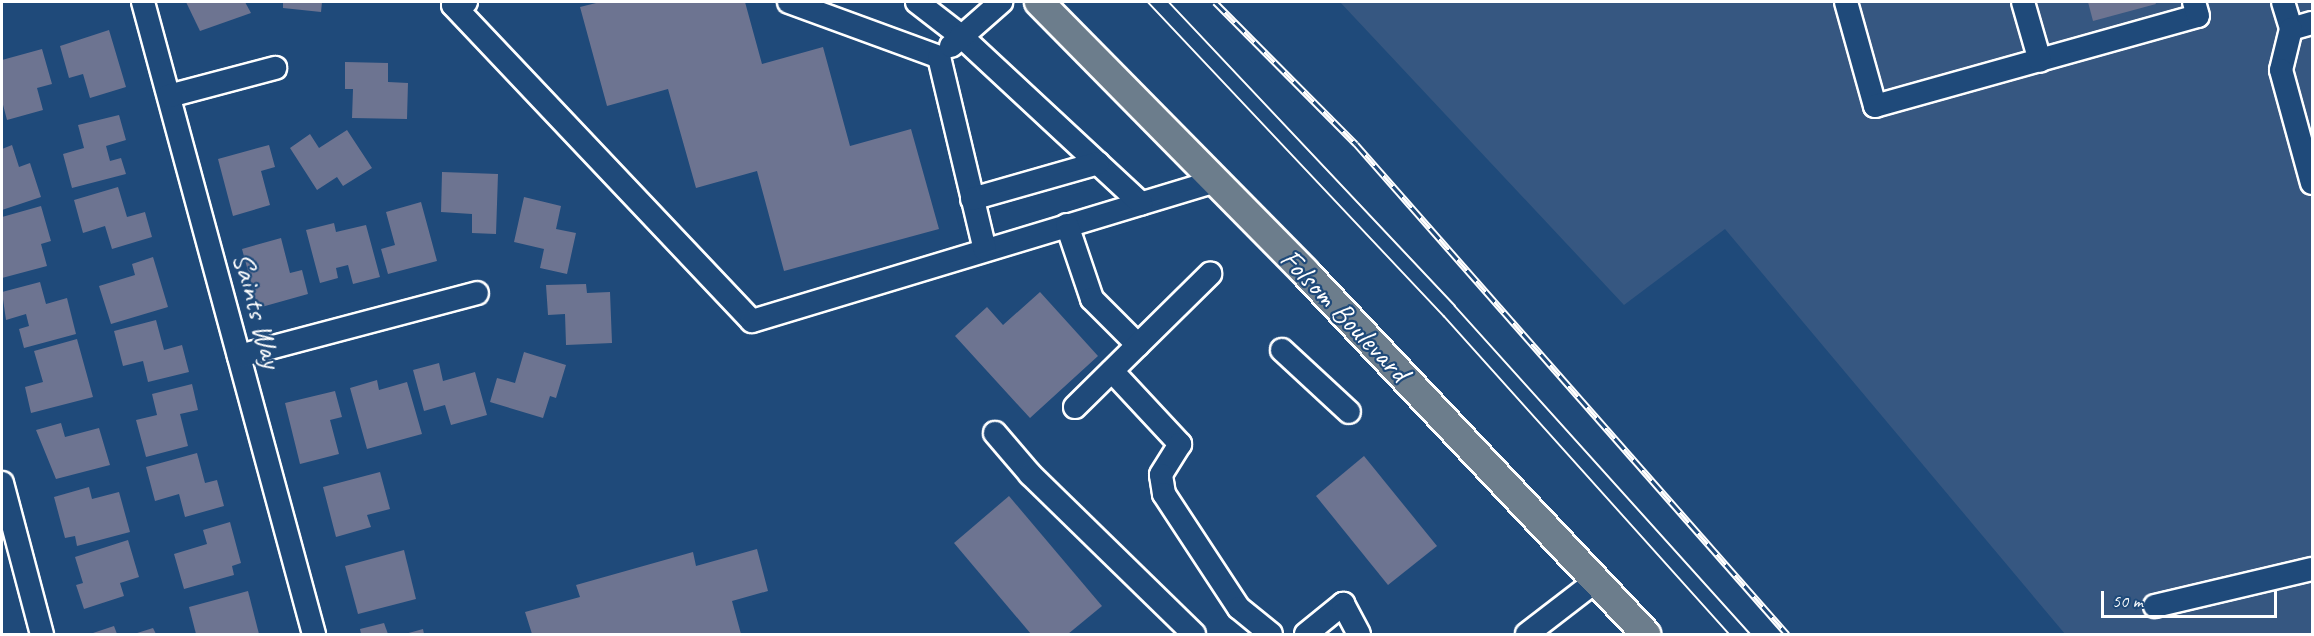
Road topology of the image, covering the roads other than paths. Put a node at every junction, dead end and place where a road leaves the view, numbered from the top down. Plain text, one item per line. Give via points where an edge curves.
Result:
1 (143, 2) edge
2 (466, 2) edge
3 (789, 2) edge
4 (917, 2) edge
5 (1001, 2) edge
6 (1039, 2) edge
7 (1846, 2) edge
8 (2023, 2) edge
9 (2194, 2) edge
10 (2283, 2) edge
11 (2302, 26) edge
12 (962, 36) junction
13 (939, 57) junction
14 (2040, 61) junction
15 (275, 68) dead end
16 (169, 96) junction
17 (1098, 163) junction
18 (1215, 181) junction
19 (2313, 183) edge
20 (972, 199) junction
21 (1141, 203) junction
22 (1066, 225) junction
23 (985, 250) junction
24 (1210, 274) dead end
25 (477, 293) dead end
26 (1138, 345) junction
27 (1282, 350) dead end
28 (239, 356) junction
29 (1112, 370) junction
30 (1075, 407) dead end
31 (1349, 412) dead end
32 (995, 433) dead end
33 (2, 483) edge
34 (2313, 569) edge
35 (1597, 580) junction
36 (2155, 606) dead end
37 (42, 634) edge
38 (314, 634) edge
39 (1194, 634) edge
40 (1272, 634) edge
41 (1306, 634) edge
42 (1359, 634) edge
43 (1527, 634) edge
44 (1646, 634) edge

1 - 16 street, Saints Way
2 - 23 street via 453,5 752,321
3 - 13 street
4 - 12 street
5 - 12 street
6 - 18 main road, Folsom Boulevard
7 - 14 street via 1875,106
8 - 14 street
9 - 14 street via 2198,16
10 - 11 street
11 - 19 street via 2281,70
12 - 13 street
12 - 17 street
13 - 20 street
15 - 16 street
16 - 28 street, Saints Way
17 - 20 street
17 - 21 street
18 - 21 street
18 - 35 main road, Folsom Boulevard
20 - 23 street
21 - 22 street
22 - 23 street
22 - 26 street via 1092,299
24 - 26 street
25 - 28 street
26 - 29 street
27 - 31 street
28 - 38 street, Saints Way
29 - 30 street
29 - 40 street via 1180,444 1161,475 1164,494 1239,608
32 - 39 street via 1030,474
33 - 37 street
34 - 36 street
35 - 43 street
35 - 44 main road, Folsom Boulevard
41 - 42 street via 1343,604

